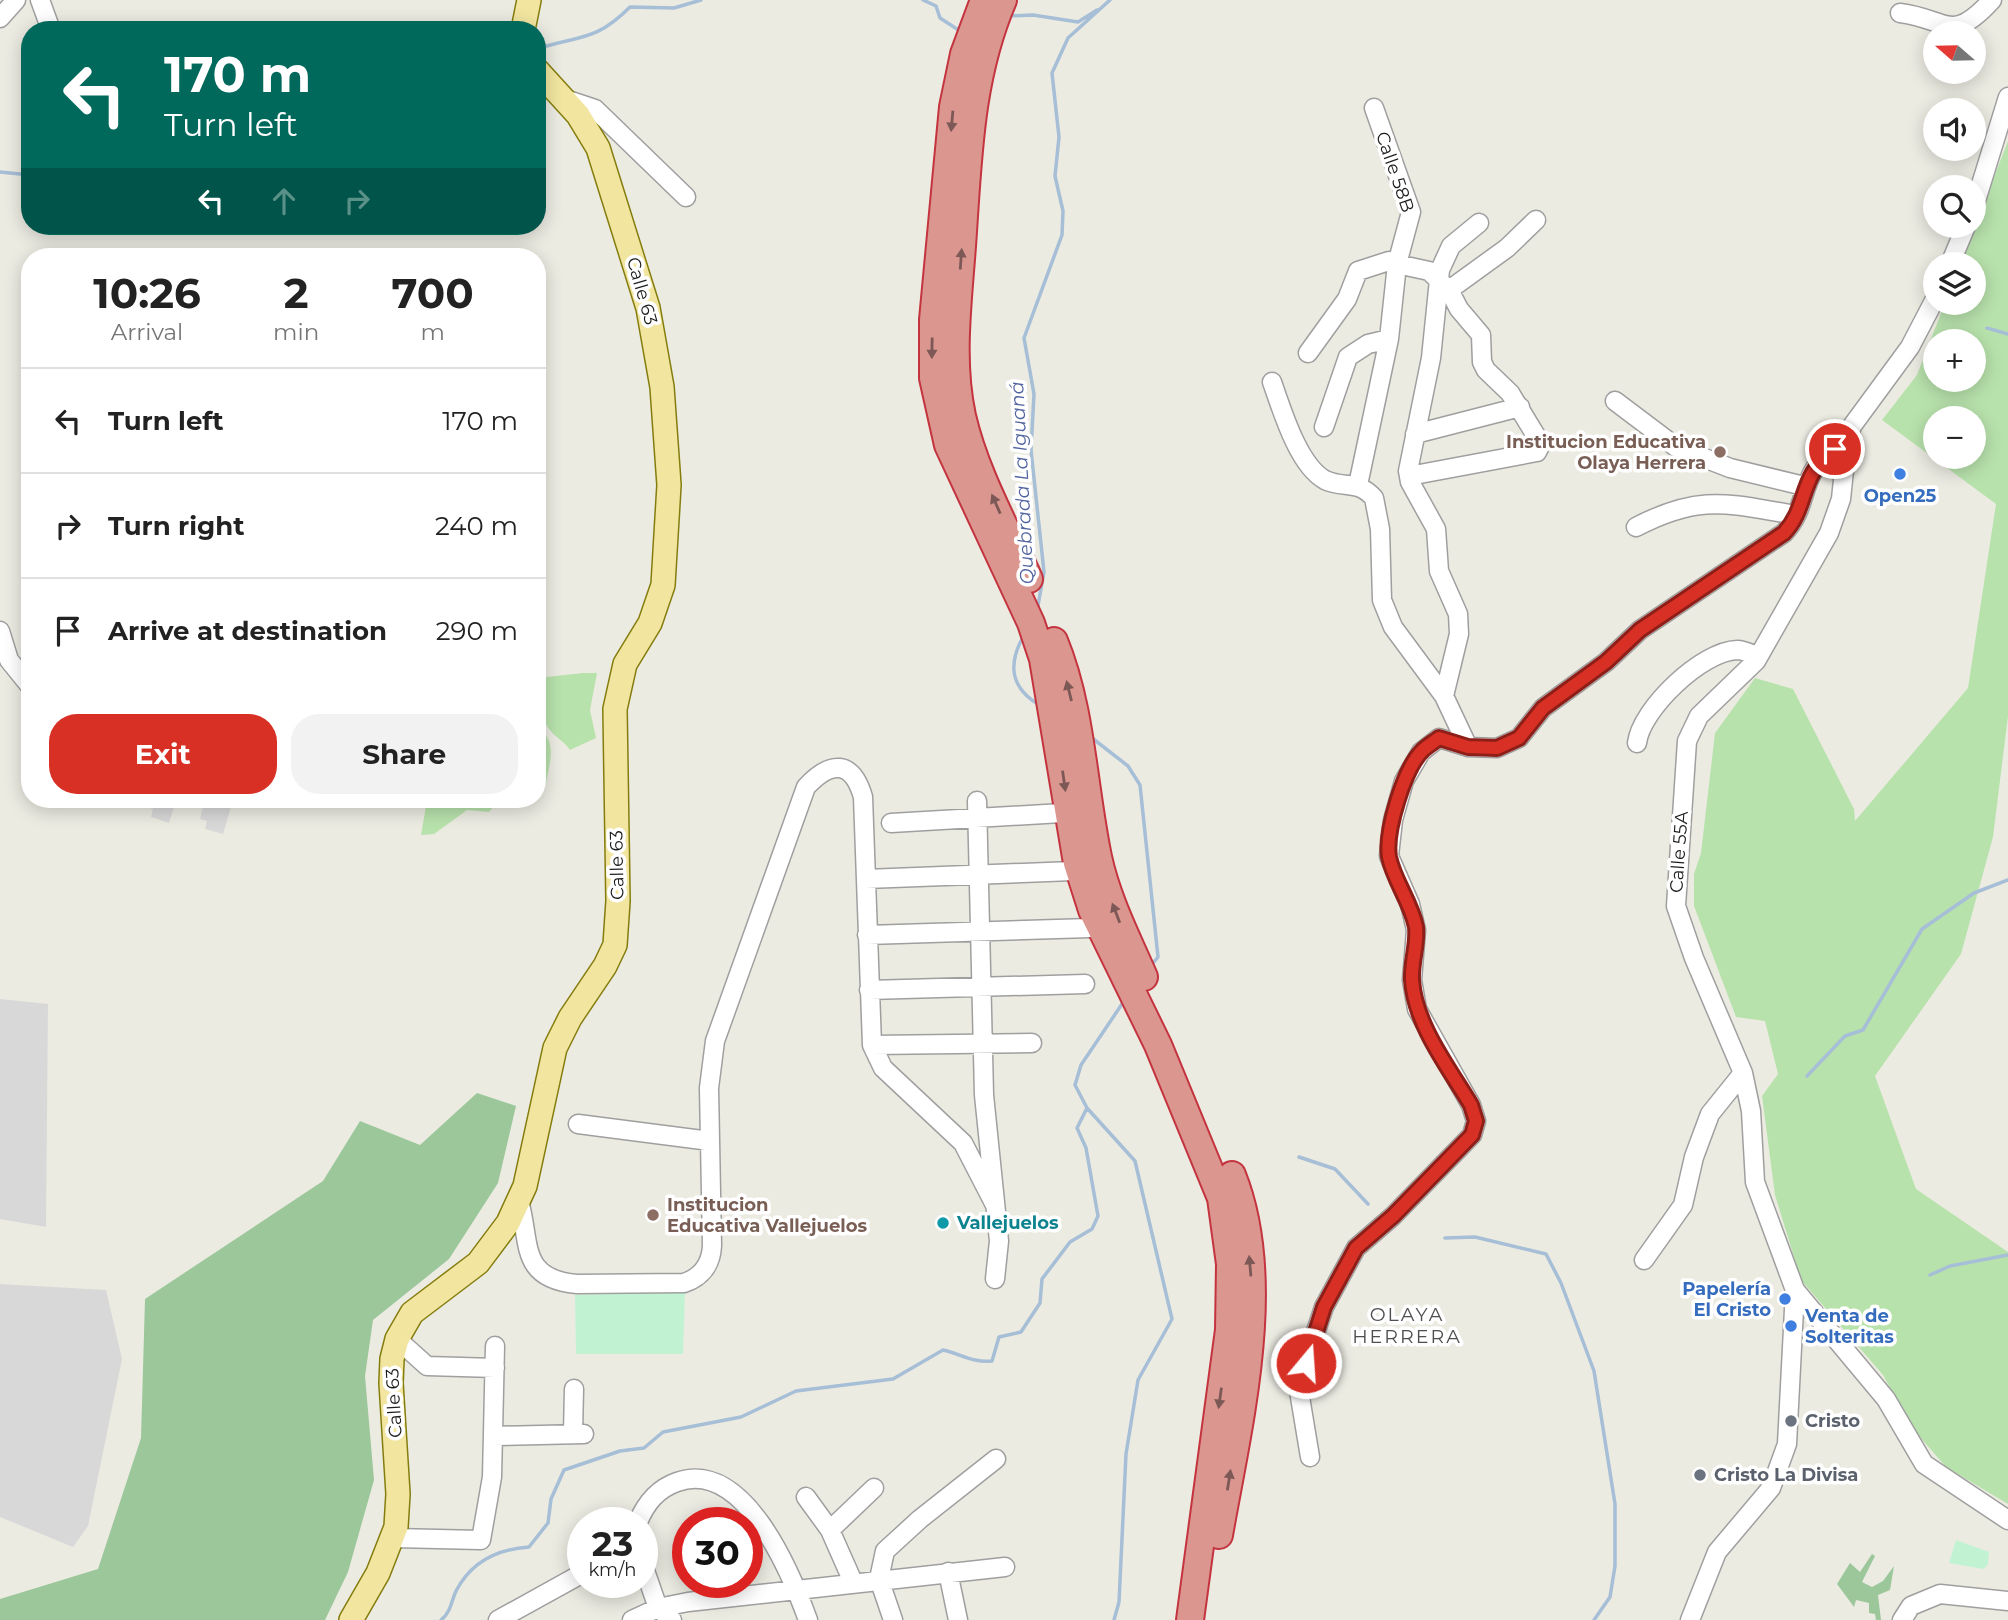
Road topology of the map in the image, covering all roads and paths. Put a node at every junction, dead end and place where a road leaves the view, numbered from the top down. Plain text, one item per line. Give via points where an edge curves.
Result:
1 (16, 0) edge
2 (40, 0) edge
3 (529, 0) edge
4 (984, 0) edge
5 (1003, 0) edge
6 (1992, 0) edge
7 (1900, 13) dead end
8 (0, 18) edge
9 (48, 21) edge
10 (525, 21) edge
11 (973, 56) junction
12 (546, 80) edge
13 (2008, 97) edge
14 (562, 98) junction
15 (1374, 108) dead end
16 (1984, 175) edge
17 (686, 197) dead end
18 (1536, 220) dead end
19 (1479, 223) dead end
20 (1397, 264) junction
21 (1445, 285) junction
22 (1927, 315) edge
23 (1389, 339) junction
24 (1308, 353) dead end
25 (1272, 382) dead end
26 (1615, 401) dead end
27 (1520, 407) junction
28 (1324, 427) dead end
29 (1415, 434) junction
30 (1847, 442) junction
31 (1409, 476) junction
32 (1358, 485) junction
33 (1804, 486) junction
34 (1796, 515) junction
35 (1636, 527) dead end
36 (0, 631) edge
37 (1758, 657) junction
38 (21, 675) edge
39 (1444, 696) junction
40 (1637, 743) dead end
41 (1468, 747) junction
42 (977, 801) dead end
43 (1062, 813) dead end
44 (978, 820) junction
45 (891, 823) dead end
46 (1073, 871) dead end
47 (980, 876) junction
48 (866, 879) junction
49 (1090, 929) dead end
50 (982, 932) junction
51 (867, 935) junction
52 (1085, 984) dead end
53 (983, 988) junction
54 (869, 990) junction
55 (1032, 1043) dead end
56 (984, 1044) junction
57 (1165, 1044) junction
58 (872, 1045) junction
59 (1743, 1073) junction
60 (578, 1124) dead end
61 (710, 1141) junction
62 (519, 1201) junction
63 (995, 1205) junction
64 (1644, 1260) dead end
65 (995, 1279) dead end
66 (1795, 1290) junction
67 (397, 1339) junction
68 (495, 1346) dead end
69 (495, 1368) junction
70 (574, 1389) dead end
71 (494, 1436) junction
72 (1310, 1457) dead end
73 (996, 1459) dead end
74 (874, 1488) dead end
75 (806, 1497) dead end
76 (647, 1507) edge
77 (2008, 1520) edge
78 (830, 1530) junction
79 (394, 1538) junction
80 (1005, 1567) dead end
81 (948, 1572) junction
82 (879, 1579) junction
83 (567, 1582) edge
84 (853, 1582) junction
85 (797, 1590) junction
86 (2008, 1601) edge
87 (665, 1614) edge
88 (351, 1620) edge
89 (498, 1620) edge
90 (632, 1620) edge
91 (808, 1620) edge
92 (892, 1620) edge
93 (958, 1620) edge
94 (1190, 1620) edge
95 (1208, 1620) edge
96 (1690, 1620) edge
97 (1902, 1620) edge

1 - 8 street
2 - 9 street
3 - 10 main road
4 - 11 highway
5 - 11 highway
6 - 7 street via 1970,21 1955,27
11 - 57 highway via 952,121 933,320 933,378 948,445 1016,571 1044,659 1074,843 1092,910
12 - 14 main road, Calle 63
13 - 16 street
14 - 17 street via 595,109
14 - 62 main road, Calle 63 via 598,148 648,308 667,438 668,534 658,606 619,682 615,945 555,1048
15 - 20 street, Calle 58B via 1411,212
18 - 21 street via 1507,248
19 - 21 street via 1451,246 1440,270
20 - 21 street via 1429,271
20 - 23 street, Calle 58B
20 - 24 street via 1389,261 1358,271 1347,299
21 - 27 street via 1481,335 1486,370
21 - 29 street
22 - 30 street via 1918,335 1857,417
23 - 28 street via 1368,344 1348,357
23 - 32 street, Calle 58B
25 - 32 street via 1308,466 1326,481
26 - 33 street via 1676,447 1730,468
27 - 29 street
27 - 31 street via 1541,444 1540,451
29 - 31 street
30 - 33 street via 1822,459
30 - 37 street, Calle 55A via 1845,478 1833,522
31 - 39 street via 1436,529 1439,571 1458,614 1459,634
32 - 39 street via 1374,498 1380,529 1382,600 1389,618
33 - 34 street
34 - 35 street via 1732,503 1695,503
34 - 41 street via 1784,533 1640,630 1606,662 1543,708 1519,738 1497,748
36 - 38 street via 9,660
37 - 40 street via 1742,650 1727,652 1686,676 1648,714
37 - 59 street, Calle 55A via 1746,674 1699,716 1687,741 1676,888 1679,919
39 - 41 street
41 - 72 street via 1439,738 1421,752 1404,780 1389,856 1416,930 1412,979 1417,1009 1476,1121 1472,1135 1356,1248 1324,1307 1298,1385
42 - 44 street
43 - 44 street
44 - 45 street
44 - 47 street
46 - 47 street
47 - 48 street
47 - 50 street
48 - 51 street
48 - 61 street via 859,780 836,767 819,773 806,788 715,1041 709,1088
49 - 50 street
50 - 51 street
50 - 53 street
51 - 54 street
52 - 53 street
53 - 54 street
53 - 56 street
54 - 58 street
55 - 56 street
56 - 58 street
56 - 63 street
57 -> 94 highway via 1221,1198 1230,1264 1229,1331
95 -> 57 highway via 1242,1386 1251,1270 1234,1181
58 - 63 street via 883,1068 963,1143
59 - 64 street via 1710,1114 1683,1205
59 - 66 street, Calle 55A via 1751,1111 1755,1182
60 - 61 street
61 - 62 street via 711,1255 703,1272 684,1283 577,1284 550,1278 528,1255
62 - 67 main road, Calle 63 via 493,1246 464,1275 412,1313
63 - 65 street via 999,1241
66 - 77 street via 1886,1399 1924,1464
66 - 96 street via 1787,1444 1771,1488 1717,1552
67 - 69 street via 427,1367
67 - 79 main road, Calle 63 via 391,1383 398,1494
68 - 69 street
69 - 71 street
70 - 71 street via 579,1434
71 - 79 street via 481,1540
73 - 82 street via 885,1551
74 - 78 street
75 - 78 street
76 - 85 street via 654,1494 670,1484 686,1478 708,1480 743,1501 777,1548
78 - 84 street
79 - 88 main road, Calle 63
80 - 81 street
81 - 82 street
81 - 93 street
82 - 84 street
82 - 92 street
83 - 89 street
84 - 85 street
85 - 87 street
85 - 91 street
86 - 97 street via 1941,1594 1911,1606
87 - 90 street

